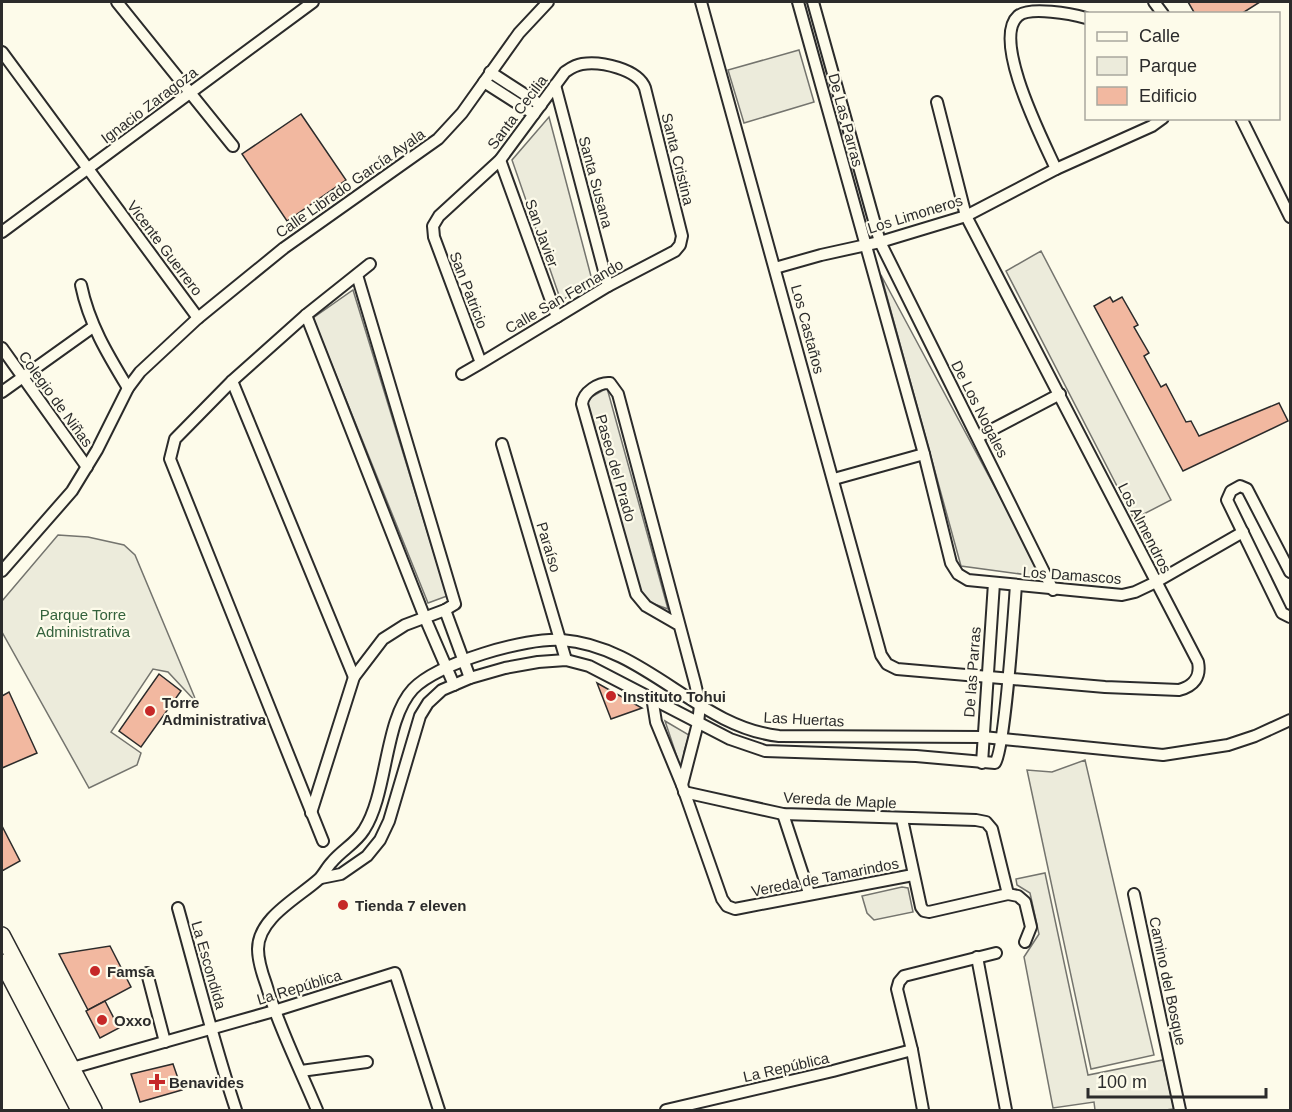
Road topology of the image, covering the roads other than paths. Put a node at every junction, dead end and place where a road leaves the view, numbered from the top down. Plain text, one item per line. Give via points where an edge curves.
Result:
1 (117, 2) edge
2 (313, 2) edge
3 (548, 2) edge
4 (701, 2) edge
5 (798, 2) edge
6 (813, 2) edge
7 (1085, 18) edge
8 (2, 52) edge
9 (487, 77) junction
10 (642, 81) joint
11 (555, 85) junction
12 (192, 92) junction
13 (937, 102) dead end
14 (541, 105) junction
15 (534, 114) junction
16 (1160, 120) edge
17 (1242, 120) edge
18 (233, 146) dead end
19 (500, 160) junction
20 (1056, 169) junction
21 (87, 170) junction
22 (966, 216) junction
23 (1290, 217) edge
24 (433, 226) joint
25 (2, 232) edge
26 (879, 242) junction
27 (680, 244) joint
28 (865, 246) junction
29 (370, 264) dead end
30 (776, 268) junction
31 (357, 275) junction
32 (81, 285) dead end
33 (608, 286) junction
34 (306, 315) junction
35 (557, 317) junction
36 (198, 318) junction
37 (93, 327) junction
38 (2, 348) edge
39 (481, 363) junction
40 (462, 374) dead end
41 (22, 377) junction
42 (232, 381) junction
43 (128, 388) junction
44 (2, 392) edge
45 (1060, 394) junction
46 (978, 437) junction
47 (502, 444) dead end
48 (924, 454) junction
49 (87, 467) junction
50 (834, 479) junction
51 (1243, 532) junction
52 (2, 571) edge
53 (1290, 572) edge
54 (1156, 582) junction
55 (994, 583) junction
56 (1016, 585) junction
57 (1053, 590) junction
58 (445, 610) junction
59 (1290, 617) edge
60 (425, 618) junction
61 (679, 625) junction
62 (561, 640) junction
63 (566, 660) junction
64 (464, 661) junction
65 (887, 664) joint
66 (447, 668) junction
67 (987, 676) junction
68 (354, 677) junction
69 (470, 678) junction
70 (1008, 678) junction
71 (454, 685) junction
72 (652, 697) junction
73 (700, 705) junction
74 (1290, 720) edge
75 (698, 723) junction
76 (982, 737) junction
77 (1001, 738) junction
78 (982, 763) junction
79 (683, 789) junction
80 (310, 813) junction
81 (783, 814) junction
82 (902, 819) junction
83 (323, 841) dead end
84 (913, 875) junction
85 (321, 878) junction
86 (809, 894) junction
87 (1008, 894) junction
88 (1134, 894) dead end
89 (178, 908) dead end
90 (2, 935) edge
91 (1025, 942) dead end
92 (996, 953) dead end
93 (977, 957) junction
94 (2, 962) edge
95 (147, 973) dead end
96 (274, 1011) junction
97 (211, 1029) junction
98 (165, 1042) junction
99 (912, 1050) junction
100 (367, 1062) dead end
101 (66, 1070) junction
102 (301, 1071) junction
103 (79, 1110) edge
104 (94, 1110) edge
105 (236, 1110) edge
106 (317, 1110) edge
107 (439, 1110) edge
108 (666, 1110) edge
109 (923, 1110) edge
110 (1006, 1110) edge
111 (1180, 1110) edge

1 - 12 street
2 - 12 street, Ignacio Zaragoza
3 - 9 street, Calle Librado García Ayala
4 - 30 street, Los Castaños
5 - 28 street, De Las Parras
6 - 26 street, De Las Parras
7 - 20 street via 1026,12 1011,26 1011,49 1020,85
8 - 21 street, Vicente Guerrero
9 - 14 street
9 - 15 street
9 - 36 street, Calle Librado García Ayala via 438,139 284,248
10 - 11 street, Santa Cecilia via 604,65 584,64 573,66
10 - 27 street, Santa Cristina via 682,236
11 - 14 street, Santa Cecilia
11 - 33 street, Santa Susana
12 - 18 street
12 - 21 street, Ignacio Zaragoza
13 - 22 street, Los Almendros
14 - 15 street, Santa Cecilia
15 - 19 street, Santa Cecilia
16 - 20 street, Los Limoneros
17 - 23 street
19 - 24 street, Santa Cecilia
19 - 35 street, San Javier
20 - 22 street, Los Limoneros
21 - 25 street, Ignacio Zaragoza
21 - 36 street, Vicente Guerrero
22 - 26 street, Los Limoneros
22 - 45 street, Los Almendros
24 - 39 street, San Patricio
26 - 28 street, Los Limoneros
26 - 46 street, De Los Nogales
27 - 33 street, Calle San Fernando via 675,251
28 - 30 street, Los Limoneros
28 - 48 street
29 - 31 street
30 - 50 street, Los Castaños
31 - 34 street
31 - 58 street via 455,601 453,607
32 - 37 street
33 - 35 street, Calle San Fernando
34 - 42 street
34 - 60 street
35 - 39 street, Calle San Fernando
36 - 43 street, Vicente Guerrero via 155,356
37 - 41 street
37 - 43 street
38 - 41 street, Colegio de Niñas
39 - 40 street, Calle San Fernando
41 - 44 street
41 - 49 street, Colegio de Niñas
42 - 68 street
42 - 80 street via 175,440 170,459
43 - 49 street, Vicente Guerrero
45 - 46 street
45 - 54 street, Los Almendros
46 - 57 street, De Los Nogales
47 - 62 street, Paraíso
48 - 50 street
48 - 55 street, Los Damascos via 951,563 968,580
49 - 52 street, Vicente Guerrero via 46,522
50 - 65 street, Los Castaños via 881,655
51 - 53 street via 1227,500 1231,491 1240,486 1247,489
51 - 54 street, Los Damascos
51 - 59 street via 1282,613
54 - 57 street, Los Damascos via 1122,595
54 - 70 street, Los Almendros via 1198,662 1195,682 1188,687 1105,687
55 - 56 street, Los Damascos
55 - 67 street, De las Parras
56 - 57 street, Los Damascos
56 - 70 street
58 - 60 street
58 - 64 street
60 - 66 street
60 - 68 street via 383,639
61 - 61 street, Paseo del Prado via 618,394 610,383 601,384 586,394 582,404 636,594 646,606
61 - 73 street, Paseo del Prado
62 - 63 street, Paraíso
62 - 64 street, Las Huertas via 536,641
62 - 73 street, Las Huertas via 594,644 618,655
63 - 69 street, Las Huertas via 516,666
63 - 72 street, Las Huertas via 589,666
64 - 66 street, Las Huertas
64 - 69 street
65 - 67 street, Los Almendros via 897,669
66 - 71 street
66 - 85 street, Las Huertas via 413,690 402,707 364,831
67 - 70 street, Los Almendros
67 - 76 street, De las Parras
68 - 80 street
69 - 71 street, Las Huertas
70 - 77 street
71 - 85 street, Las Huertas via 442,690 420,716 380,840 367,856 341,874
72 - 75 street, Las Huertas
72 - 79 street via 657,722
73 - 75 street, Paseo del Prado
73 - 76 street, Las Huertas via 762,734
74 - 77 street, Las Huertas via 1228,745 1163,755
75 - 78 street, Las Huertas via 765,751 916,756
75 - 79 street, Paseo del Prado
76 - 77 street, Las Huertas
76 - 78 street, De las Parras
77 - 78 street, Las Huertas via 998,760
79 - 81 street, Vereda de Maple
79 - 86 street, Vereda de Tamarindos via 727,906 735,909
80 - 83 street
81 - 82 street, Vereda de Maple
81 - 86 street
82 - 84 street
82 - 87 street, Vereda de Maple via 986,822 993,829
84 - 86 street, Vereda de Tamarindos
84 - 87 street, Vereda de Tamarindos via 921,907 929,912
85 - 96 street, Las Huertas via 273,917 262,932 259,962
87 - 91 street via 1025,902 1031,927
88 - 111 street, Camino del Bosque
89 - 97 street, La Escondida
90 - 101 main road
92 - 93 street
93 - 99 street via 903,976 897,989
93 - 110 street
94 - 101 main road
95 - 98 street
96 - 97 street, La República
96 - 102 street, Las Huertas
96 - 107 street, La República via 395,973
97 - 98 street, La República
97 - 105 street, La Escondida
98 - 101 street, La República
99 - 108 street, La República
99 - 109 street
100 - 102 street
101 - 103 main road
101 - 104 main road
102 - 106 street, Las Huertas

